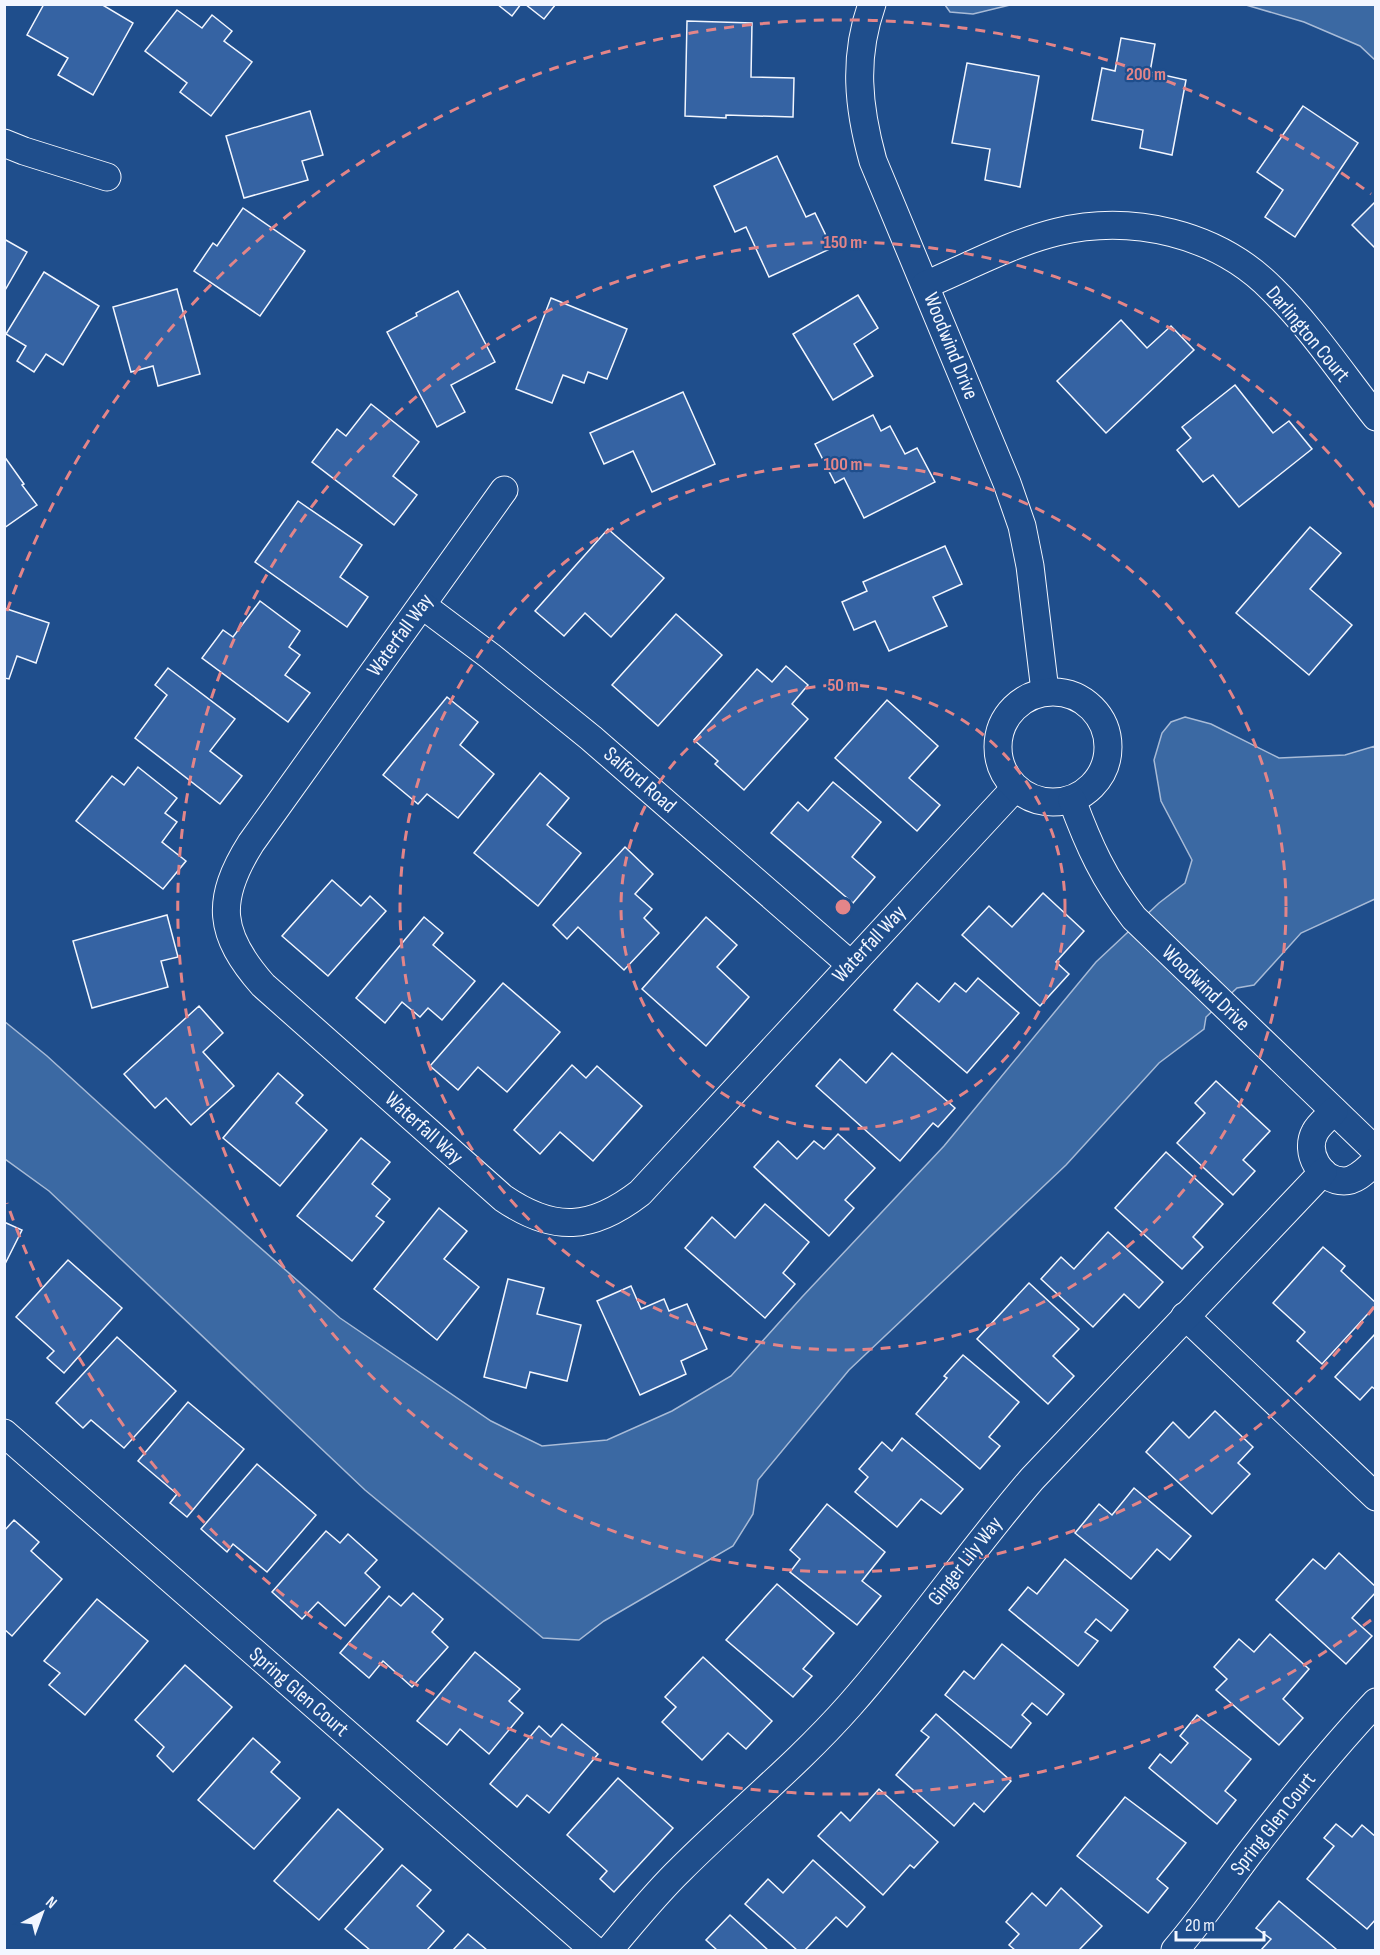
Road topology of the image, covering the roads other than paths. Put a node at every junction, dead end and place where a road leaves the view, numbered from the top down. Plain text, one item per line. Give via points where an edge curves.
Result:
1 (872, 4) edge
2 (4, 143) edge
3 (107, 177) dead end
4 (925, 285) junction
5 (1376, 417) edge
6 (504, 490) dead end
7 (422, 605) junction
8 (1046, 691) junction
9 (1015, 788) junction
10 (1072, 800) junction
11 (850, 964) junction
12 (1334, 1111) junction
13 (1376, 1150) edge
14 (1376, 1161) edge
15 (1323, 1172) junction
16 (1185, 1316) junction
17 (4, 1433) edge
18 (1376, 1497) edge
19 (1376, 1702) edge
20 (594, 1950) edge
21 (609, 1950) edge
22 (1175, 1950) edge

1 - 4 street, Woodwind Drive via 858,73 865,130 873,161
2 - 3 street
4 - 5 street, Darlington Court via 1019,245 1056,232 1092,226 1130,225 1205,243 1270,287
4 - 8 street, Woodwind Drive via 1022,526
6 - 7 street, Waterfall Way
7 - 11 street, Salford Road via 583,731
7 - 11 street, Waterfall Way via 245,853 231,879 226,902 228,922 233,943 263,985 503,1197 523,1212 566,1223 602,1217 623,1206 640,1193
8 - 9 street via 1027,697 1001,725 997,755 1003,773
8 - 10 street via 1067,693 1084,701 1101,719 1108,737 1108,758 1101,776 1089,791
9 - 10 street via 1035,801
9 - 11 street, Waterfall Way
10 - 12 street, Woodwind Drive via 1099,867 1134,918
12 - 13 street, Woodwind Drive
12 - 15 street via 1312,1139 1314,1161
14 - 15 street via 1362,1174 1343,1181
15 - 16 street, Ginger Lily Way
16 - 18 street
16 - 21 street, Ginger Lily Way via 995,1521 850,1705 795,1763 678,1871
17 - 20 street, Spring Glen Court
19 - 22 street, Spring Glen Court via 1278,1816

